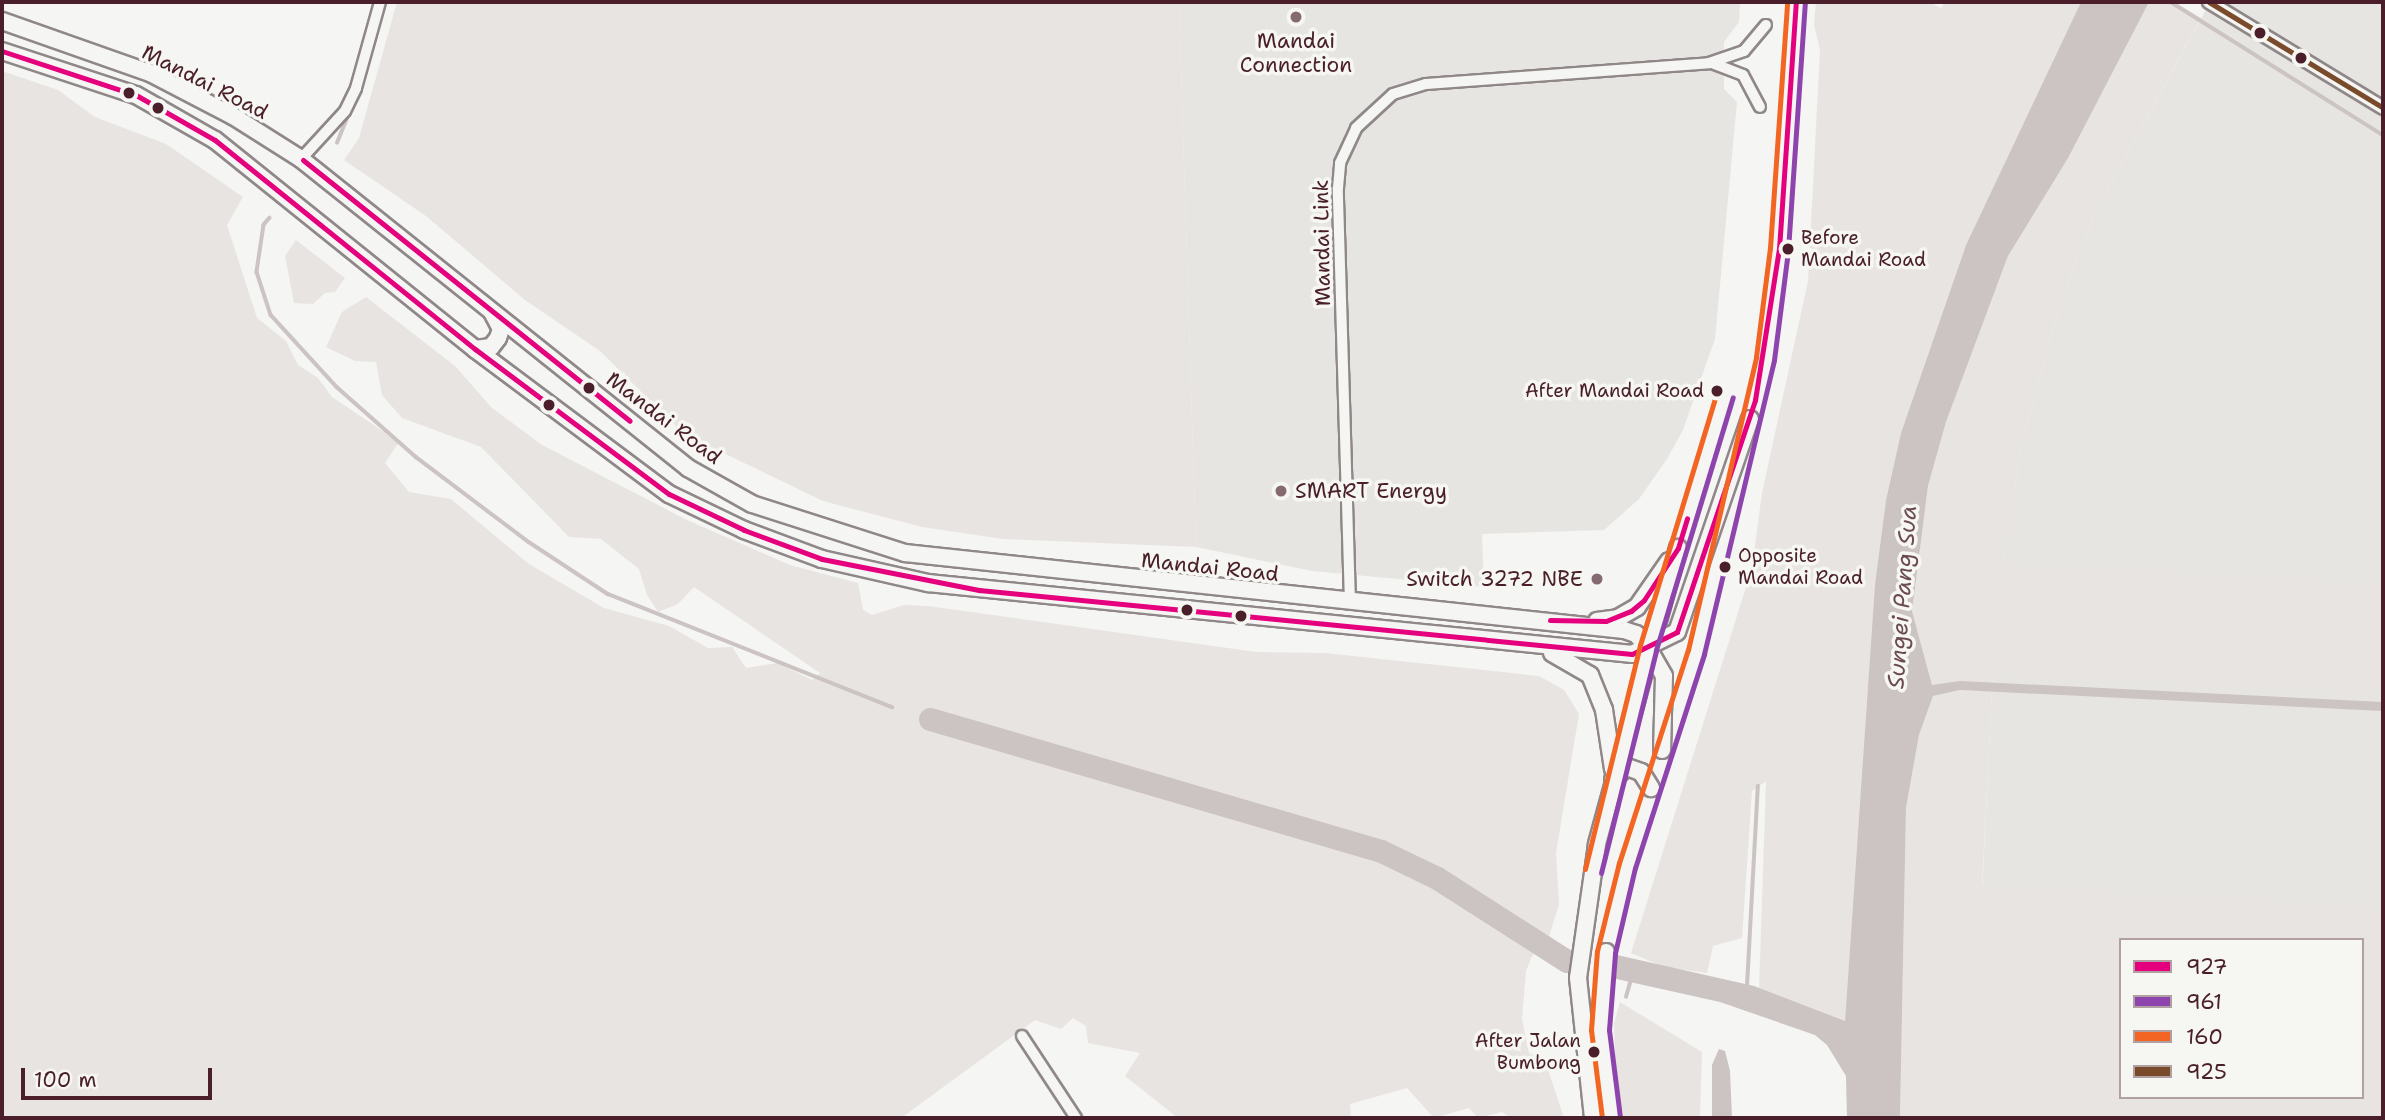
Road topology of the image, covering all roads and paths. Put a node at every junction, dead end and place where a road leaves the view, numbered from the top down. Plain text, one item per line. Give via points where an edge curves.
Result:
1 (380, 2) edge
2 (2209, 2) edge
3 (2, 21) edge
4 (1766, 25) dead end
5 (2, 51) edge
6 (1709, 63) junction
7 (1760, 107) dead end
8 (2383, 108) edge
9 (301, 159) junction
10 (489, 306) junction
11 (475, 349) junction
12 (1750, 419) dead end
13 (1089, 575) junction
14 (1668, 581) junction
15 (1110, 603) junction
16 (1350, 603) junction
17 (1618, 618) junction
18 (1563, 621) junction
19 (1532, 645) junction
20 (1648, 648) junction
21 (1662, 750) dead end
22 (1613, 778) junction
23 (1651, 788) dead end
24 (1606, 952) dead end
25 (1022, 1036) dead end
26 (1076, 1118) edge
27 (1593, 1118) edge
28 (1611, 1118) edge

1 - 9 street via 350,99 335,125
2 - 8 street
3 - 9 main road, Mandai Road via 150,73 233,116
4 - 6 street, Mandai Link via 1744,51
5 - 11 main road, Mandai Road via 136,96 215,139
6 - 7 street, Mandai Link via 1743,75
6 - 16 street, Mandai Link via 1426,84 1394,94 1356,128 1340,163 1338,188
9 - 10 main road, Mandai Road
10 - 11 main road via 501,329 491,347
10 - 13 main road, Mandai Road via 688,468 752,505 905,553
11 - 15 main road, Mandai Road via 669,494 744,530 822,559 928,583
12 - 20 main road via 1727,475 1681,624 1671,639
13 - 15 main road via 1090,589
13 - 16 main road, Mandai Road
14 - 17 main road via 1649,606
14 - 17 main road via 1678,548 1644,600
14 - 20 main road
15 - 19 main road, Mandai Road
16 - 18 main road, Mandai Road
17 - 18 main road
18 - 20 main road via 1624,630 1636,634
19 - 20 main road, Mandai Road via 1632,654
19 - 22 main road via 1569,660 1590,675 1604,710
20 - 21 main road via 1660,666 1666,690
20 - 22 main road
22 - 23 main road via 1626,767 1642,772
22 - 27 main road via 1597,844 1578,978
24 - 28 main road via 1601,1052
25 - 26 street

